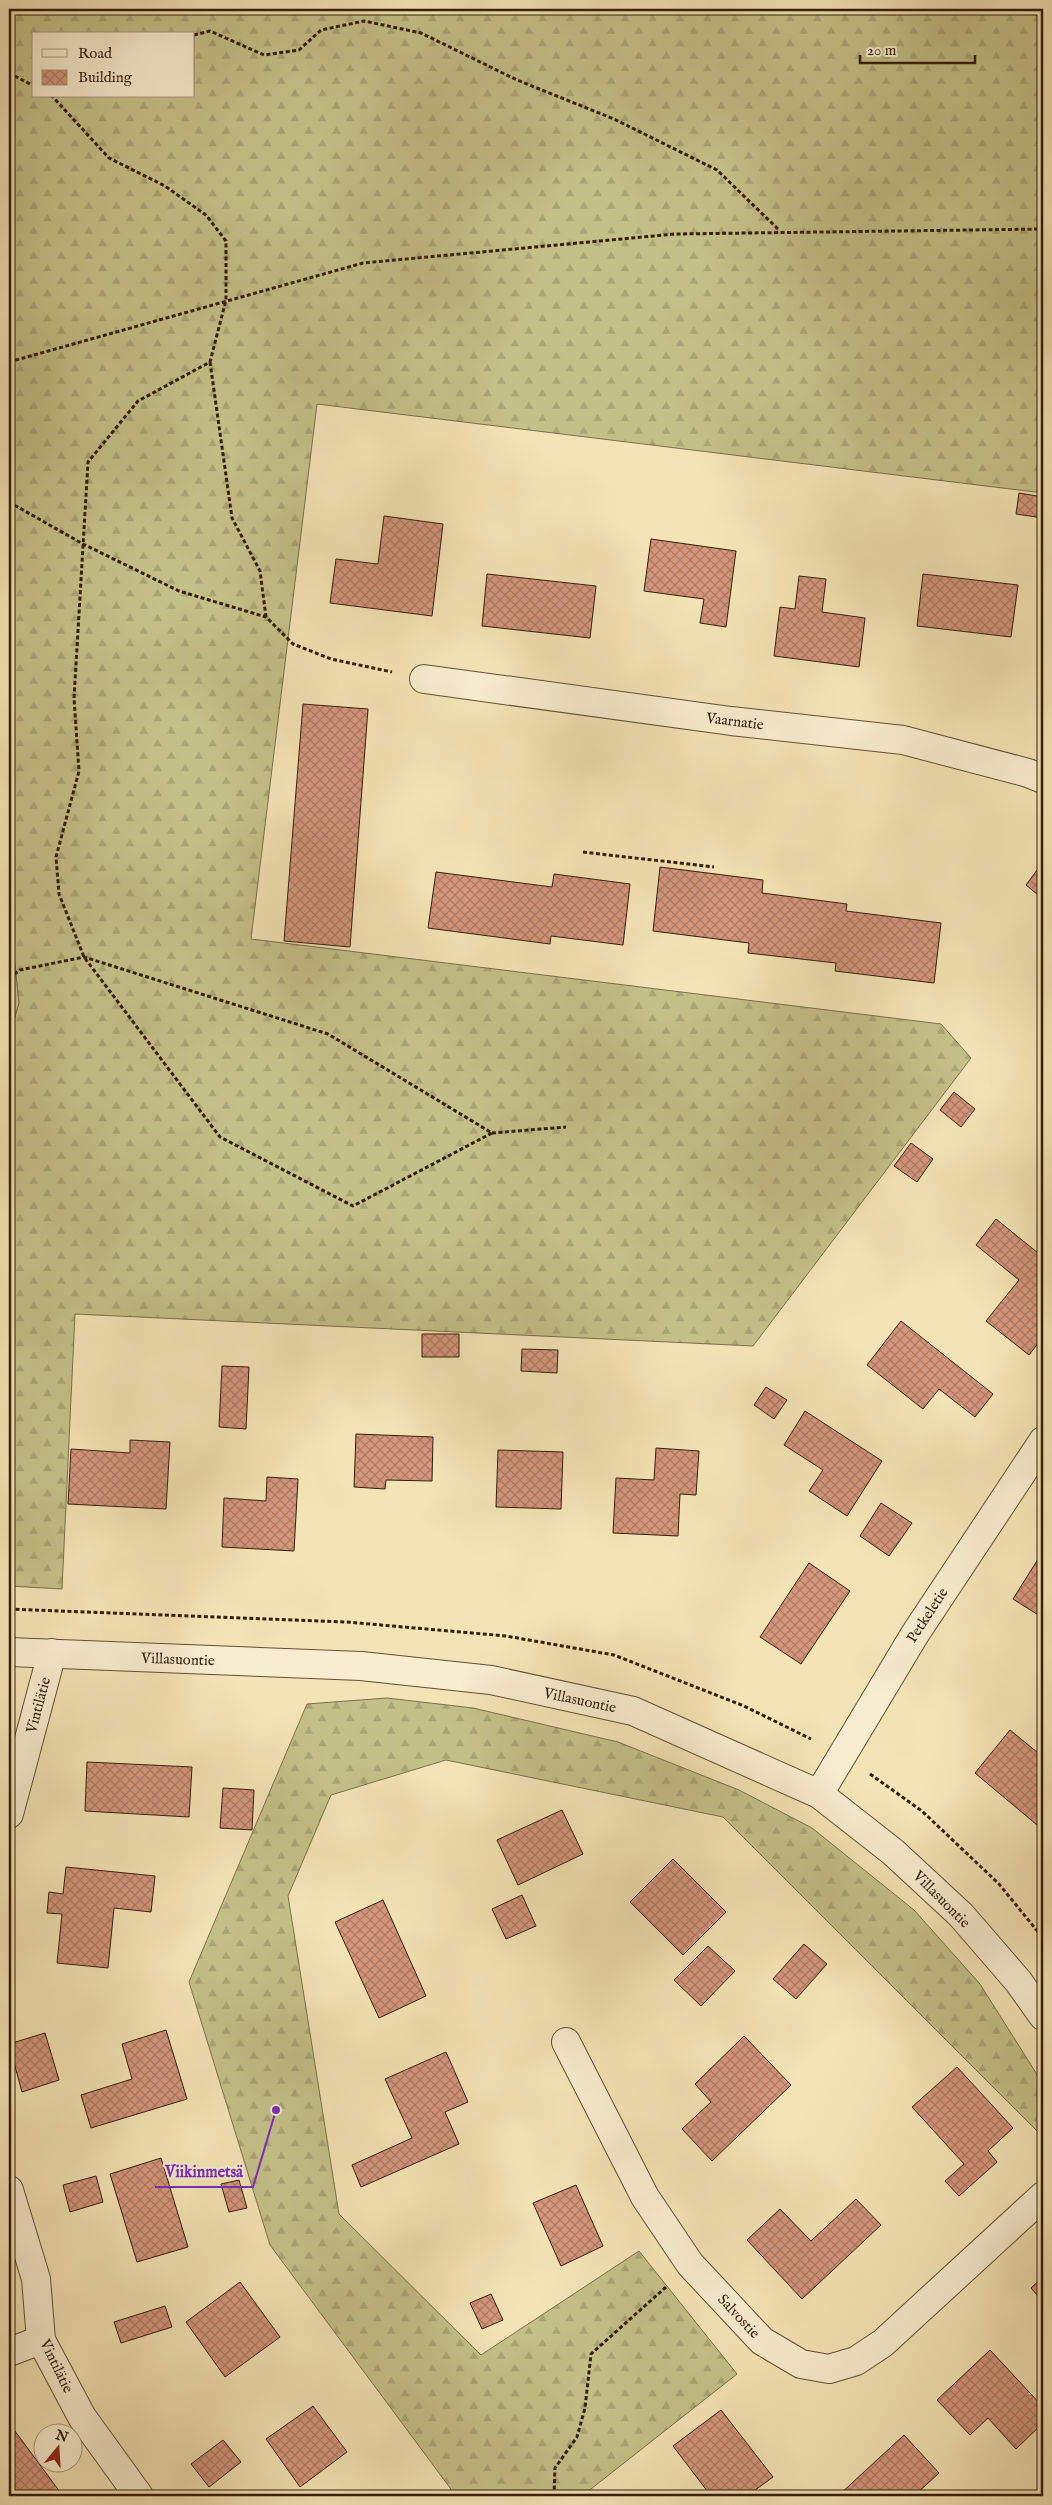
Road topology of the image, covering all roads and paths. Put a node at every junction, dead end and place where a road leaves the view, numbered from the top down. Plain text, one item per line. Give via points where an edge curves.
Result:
1 (195, 34) edge
2 (9, 73) edge
3 (32, 85) edge
4 (54, 98) edge
5 (1043, 229) edge
6 (780, 231) junction
7 (226, 300) junction
8 (9, 362) edge
9 (210, 362) junction
10 (9, 502) edge
11 (83, 544) junction
12 (266, 617) junction
13 (424, 679) joint
14 (1043, 779) edge
15 (583, 852) dead end
16 (714, 867) dead end
17 (84, 957) junction
18 (9, 978) edge
19 (566, 1127) dead end
20 (492, 1133) junction
21 (1043, 1441) edge
22 (9, 1652) edge
23 (52, 1653) junction
24 (819, 1794) junction
25 (9, 1814) edge
26 (1043, 2016) edge
27 (566, 2042) dead end
28 (9, 2190) edge
29 (1043, 2196) edge
30 (690, 2264) junction
31 (42, 2340) junction
32 (9, 2352) edge
33 (139, 2496) edge
34 (554, 2496) edge

1 - 6 path via 210,31 264,55 299,50 321,30 364,21 421,33 717,170
2 - 3 path
4 - 7 path via 109,158 165,186 206,215 226,240
5 - 6 path
6 - 7 path via 675,234 363,263
7 - 8 path
7 - 9 path
9 - 11 path via 138,401 88,462
9 - 12 path via 232,518 260,571
10 - 11 path
11 - 12 path via 179,591
11 - 17 path via 74,698 79,771 56,857 59,894
12 - 13 path via 293,644 331,659
13 - 14 street, Vaarnatie via 731,721 903,740
15 - 16 path
17 - 18 path via 20,970
17 - 20 path via 328,1034
17 - 20 path via 220,1137 353,1206
19 - 20 path
21 - 24 street, Petkeletie via 915,1634
22 - 23 street, Villasuontie
23 - 24 street, Villasuontie via 361,1666 491,1680 633,1711
23 - 25 street, Vintilätie
24 - 26 street, Villasuontie via 893,1852 960,1915 1018,1981
27 - 30 street, Salvostie via 645,2197
28 - 31 street, Vintilätie via 36,2278
29 - 30 street, Salvostie via 883,2343 856,2361 829,2369 801,2364 762,2341
30 - 34 path via 591,2354 585,2408 577,2438 555,2468
31 - 32 street
31 - 33 street, Vintilätie via 82,2417

